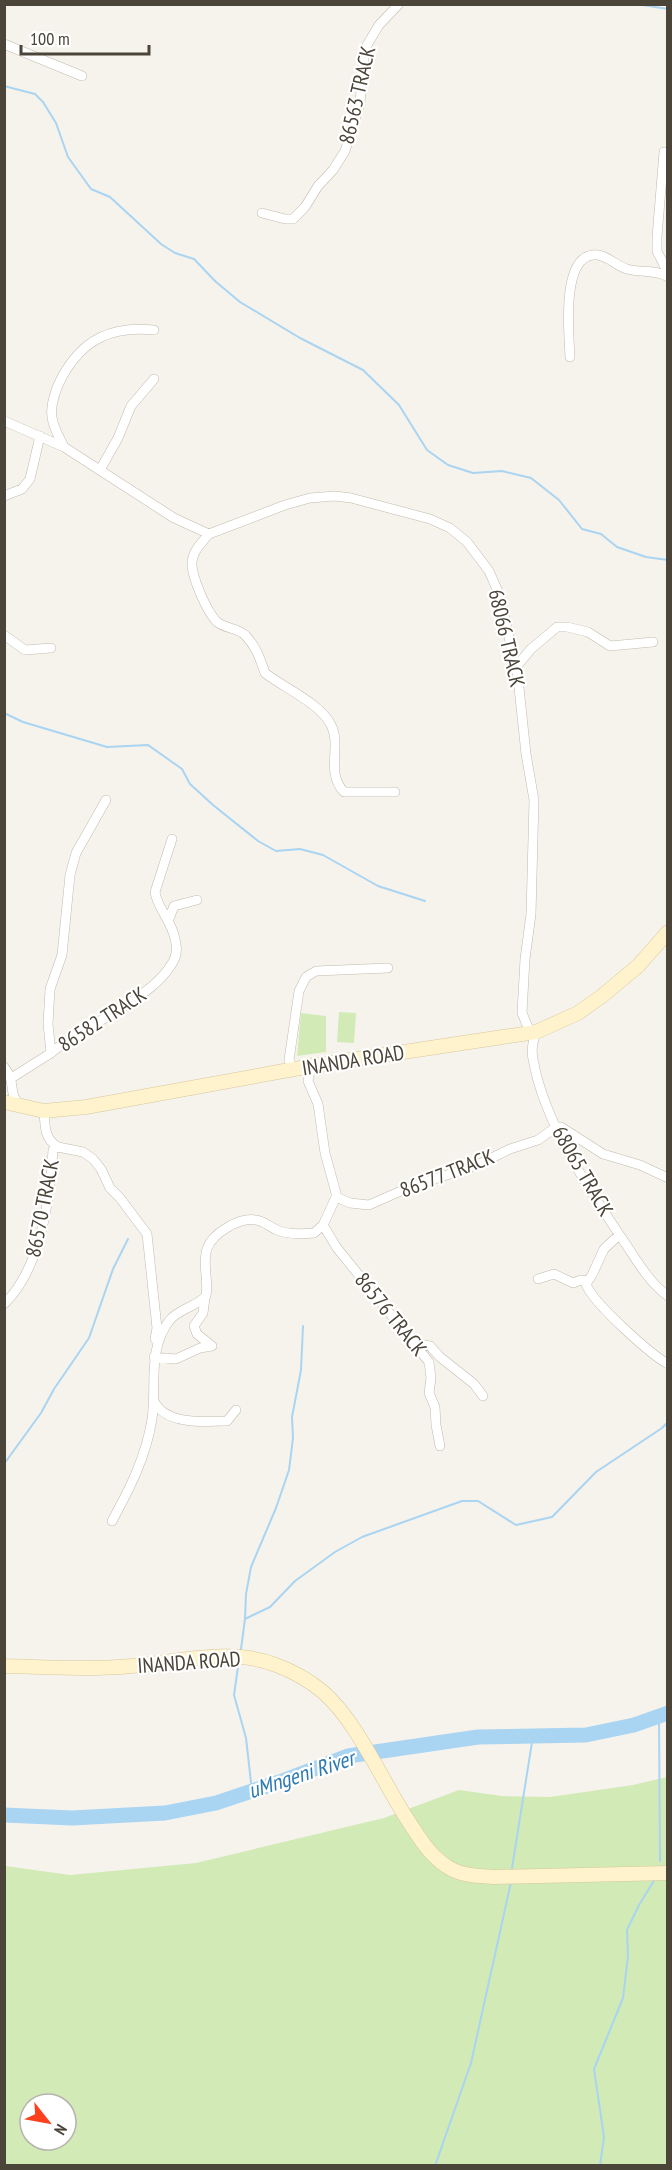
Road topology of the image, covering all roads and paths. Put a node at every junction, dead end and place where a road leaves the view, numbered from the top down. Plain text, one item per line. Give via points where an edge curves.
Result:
1 (399, 4) edge
2 (4, 44) edge
3 (82, 76) dead end
4 (664, 152) dead end
5 (262, 213) dead end
6 (668, 275) edge
7 (154, 330) dead end
8 (570, 357) dead end
9 (154, 379) dead end
10 (4, 421) edge
11 (40, 436) junction
12 (64, 447) junction
13 (100, 470) junction
14 (4, 496) edge
15 (208, 534) junction
16 (4, 635) edge
17 (653, 642) dead end
18 (51, 648) dead end
19 (516, 668) junction
20 (395, 792) dead end
21 (106, 800) dead end
22 (171, 839) dead end
23 (197, 900) dead end
24 (169, 919) junction
25 (668, 932) edge
26 (388, 968) dead end
27 (533, 1032) junction
28 (51, 1053) junction
29 (311, 1066) junction
30 (4, 1067) edge
31 (293, 1070) junction
32 (13, 1077) junction
33 (4, 1102) edge
34 (19, 1105) junction
35 (44, 1111) junction
36 (556, 1127) junction
37 (58, 1147) junction
38 (668, 1178) edge
39 (336, 1197) junction
40 (323, 1225) junction
41 (619, 1235) junction
42 (538, 1279) dead end
43 (588, 1281) junction
44 (668, 1296) edge
45 (205, 1298) junction
46 (4, 1305) edge
47 (413, 1343) junction
48 (155, 1353) junction
49 (668, 1364) edge
50 (483, 1396) dead end
51 (154, 1401) junction
52 (236, 1410) dead end
53 (440, 1446) dead end
54 (112, 1521) dead end
55 (4, 1666) edge
56 (668, 1873) edge

1 - 5 street, 86563 TRACK via 367,45 360,103 340,160 293,219
2 - 3 street
4 - 6 street via 657,251
6 - 8 street via 626,269 598,255 582,260 569,292
7 - 12 street via 116,331 84,347 74,358 59,383 51,415
9 - 13 street via 131,406
10 - 11 street
11 - 12 street
11 - 14 street via 30,479 22,489
12 - 13 street
13 - 15 street via 174,518
15 - 19 street, 68066 TRACK via 285,505 335,496 430,519 467,542 489,571 500,596
15 - 20 street via 192,562 212,616 246,636 260,655 266,674 326,717 335,736 333,757 338,785 344,792
16 - 18 street via 25,650
17 - 19 street via 610,646 588,632 557,627
19 - 27 street, 68066 TRACK via 534,800 531,914 522,1013
21 - 28 street via 73,865 62,955 50,988
22 - 24 street via 155,892
23 - 24 street via 174,906
24 - 28 street, 86582 TRACK via 176,939 175,956 166,972 154,985
25 - 27 street, INANDA ROAD via 638,966 596,1001
26 - 31 street via 313,973 306,977 296,1006 289,1060
27 - 29 street, INANDA ROAD
27 - 36 street, 68065 TRACK via 533,1060
28 - 32 street, 86582 TRACK
29 - 31 street, INANDA ROAD
29 - 39 street via 308,1081 318,1104
30 - 32 street
31 - 35 street, INANDA ROAD
32 - 34 street via 13,1098
33 - 34 street, INANDA ROAD
34 - 35 street, INANDA ROAD
35 - 37 street, 86570 TRACK via 45,1130 51,1143
36 - 38 street via 603,1154
36 - 39 street, 86577 TRACK via 538,1140 460,1172 386,1196 369,1206
36 - 41 street, 68065 TRACK
37 - 46 street, 86570 TRACK via 53,1150 41,1237 28,1271
37 - 48 street via 83,1152 93,1159 110,1188 147,1234 157,1328
39 - 40 street
40 - 45 street via 314,1233 291,1233 252,1220 222,1230 207,1250
40 - 47 street, 86576 TRACK
41 - 43 street via 604,1249
41 - 44 street, 68065 TRACK via 649,1278
42 - 43 street via 554,1274 573,1283
43 - 49 street via 588,1290 600,1305
45 - 48 street via 170,1320
45 - 48 street via 203,1313 194,1326 197,1334 212,1346 176,1359
47 - 50 street via 430,1346
47 - 53 street, 86576 TRACK via 429,1362 429,1394 435,1407
48 - 51 street
51 - 52 street via 163,1412 195,1422 227,1421
51 - 54 street via 150,1430 135,1478
55 - 56 street, INANDA ROAD via 114,1667 236,1656 259,1660 288,1670 322,1691 339,1709 431,1854 447,1866 463,1874 493,1877

